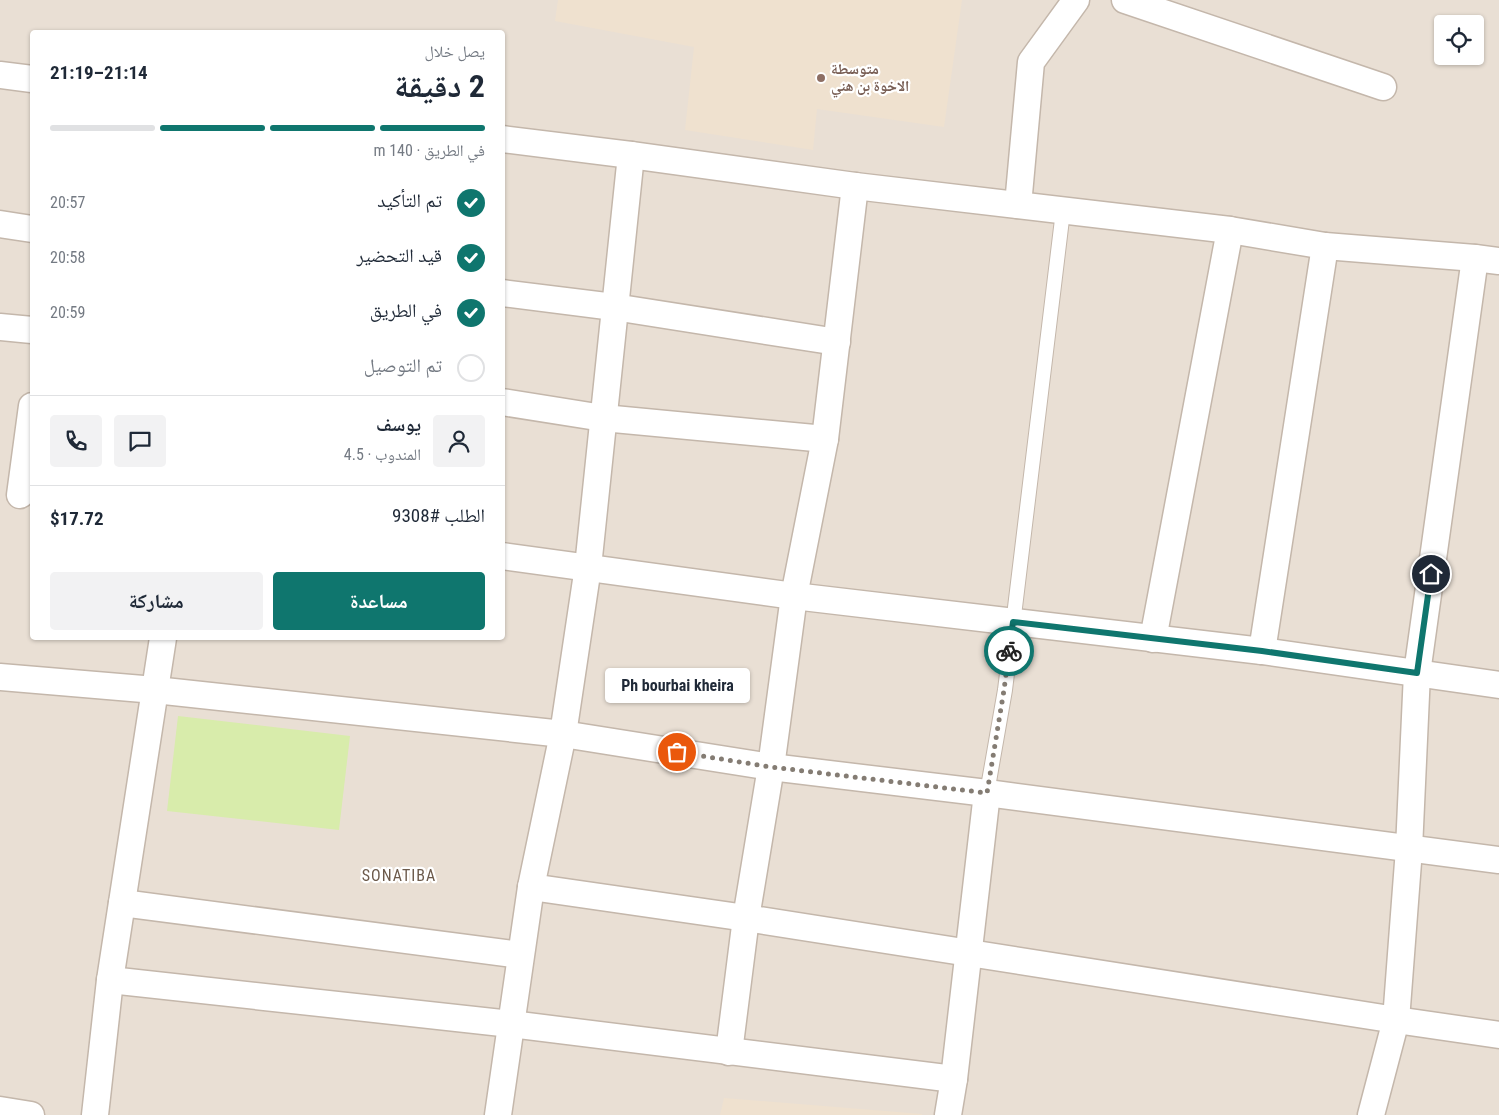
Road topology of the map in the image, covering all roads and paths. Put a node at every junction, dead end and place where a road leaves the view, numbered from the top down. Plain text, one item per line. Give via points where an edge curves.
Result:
1 (1076, 0) edge
2 (1125, 0) edge
3 (0, 75) edge
4 (30, 79) edge
5 (1383, 87) dead end
6 (505, 139) edge
7 (631, 155) junction
8 (855, 186) junction
9 (1018, 206) junction
10 (1063, 211) junction
11 (0, 224) edge
12 (30, 229) edge
13 (1230, 230) junction
14 (1325, 246) junction
15 (1487, 259) edge
16 (505, 293) edge
17 (614, 307) junction
18 (0, 327) edge
19 (30, 330) edge
20 (837, 342) junction
21 (505, 402) edge
22 (603, 418) junction
23 (30, 419) edge
24 (825, 439) junction
25 (18, 495) edge
26 (505, 556) edge
27 (588, 567) junction
28 (794, 596) junction
29 (1013, 622) junction
30 (1153, 639) junction
31 (163, 640) edge
32 (1262, 651) junction
33 (1417, 673) junction
34 (0, 677) edge
35 (1499, 685) edge
36 (155, 690) junction
37 (564, 734) junction
38 (771, 767) junction
39 (987, 793) junction
40 (1409, 849) junction
41 (1499, 860) edge
42 (531, 887) junction
43 (122, 903) junction
44 (746, 918) junction
45 (969, 953) junction
46 (520, 955) junction
47 (110, 980) junction
48 (1396, 1020) junction
49 (511, 1024) junction
50 (1499, 1035) edge
51 (729, 1052) junction
52 (954, 1079) junction
53 (0, 1110) edge
54 (31, 1115) edge
55 (95, 1115) edge
56 (498, 1115) edge
57 (948, 1115) edge
58 (1372, 1115) edge

1 - 9 street via 1031,62
2 - 5 street
3 - 4 street
6 - 7 street
7 - 8 street
7 - 17 street
8 - 9 street
8 - 20 street
9 - 10 street
10 - 13 street
10 - 29 lane
11 - 12 street
13 - 14 street
13 - 30 street
14 - 15 street
14 - 32 street
15 - 33 street
16 - 17 street
17 - 20 street
17 - 22 street
18 - 19 street
20 - 24 street
21 - 22 street
22 - 24 street
22 - 27 street
23 - 25 street
24 - 28 street
26 - 27 street
27 - 28 street
27 - 37 street
28 - 29 street
28 - 38 street
29 - 30 street
29 - 39 lane
30 - 32 street
31 - 36 street
32 - 33 street
33 - 35 street
33 - 40 street
34 - 36 street
36 - 37 street
36 - 43 street
37 - 38 street
37 - 42 street
38 - 39 street
38 - 44 street
39 - 40 street
39 - 45 street
40 - 41 street
40 - 48 street
42 - 44 street
42 - 46 street
43 - 46 street
43 - 47 street
44 - 45 street
44 - 51 street
45 - 48 street
45 - 52 street
46 - 49 street
47 - 49 street
47 - 55 street
48 - 50 street
48 - 58 street
49 - 51 street
49 - 56 street
51 - 52 street
52 - 57 street
53 - 54 street

